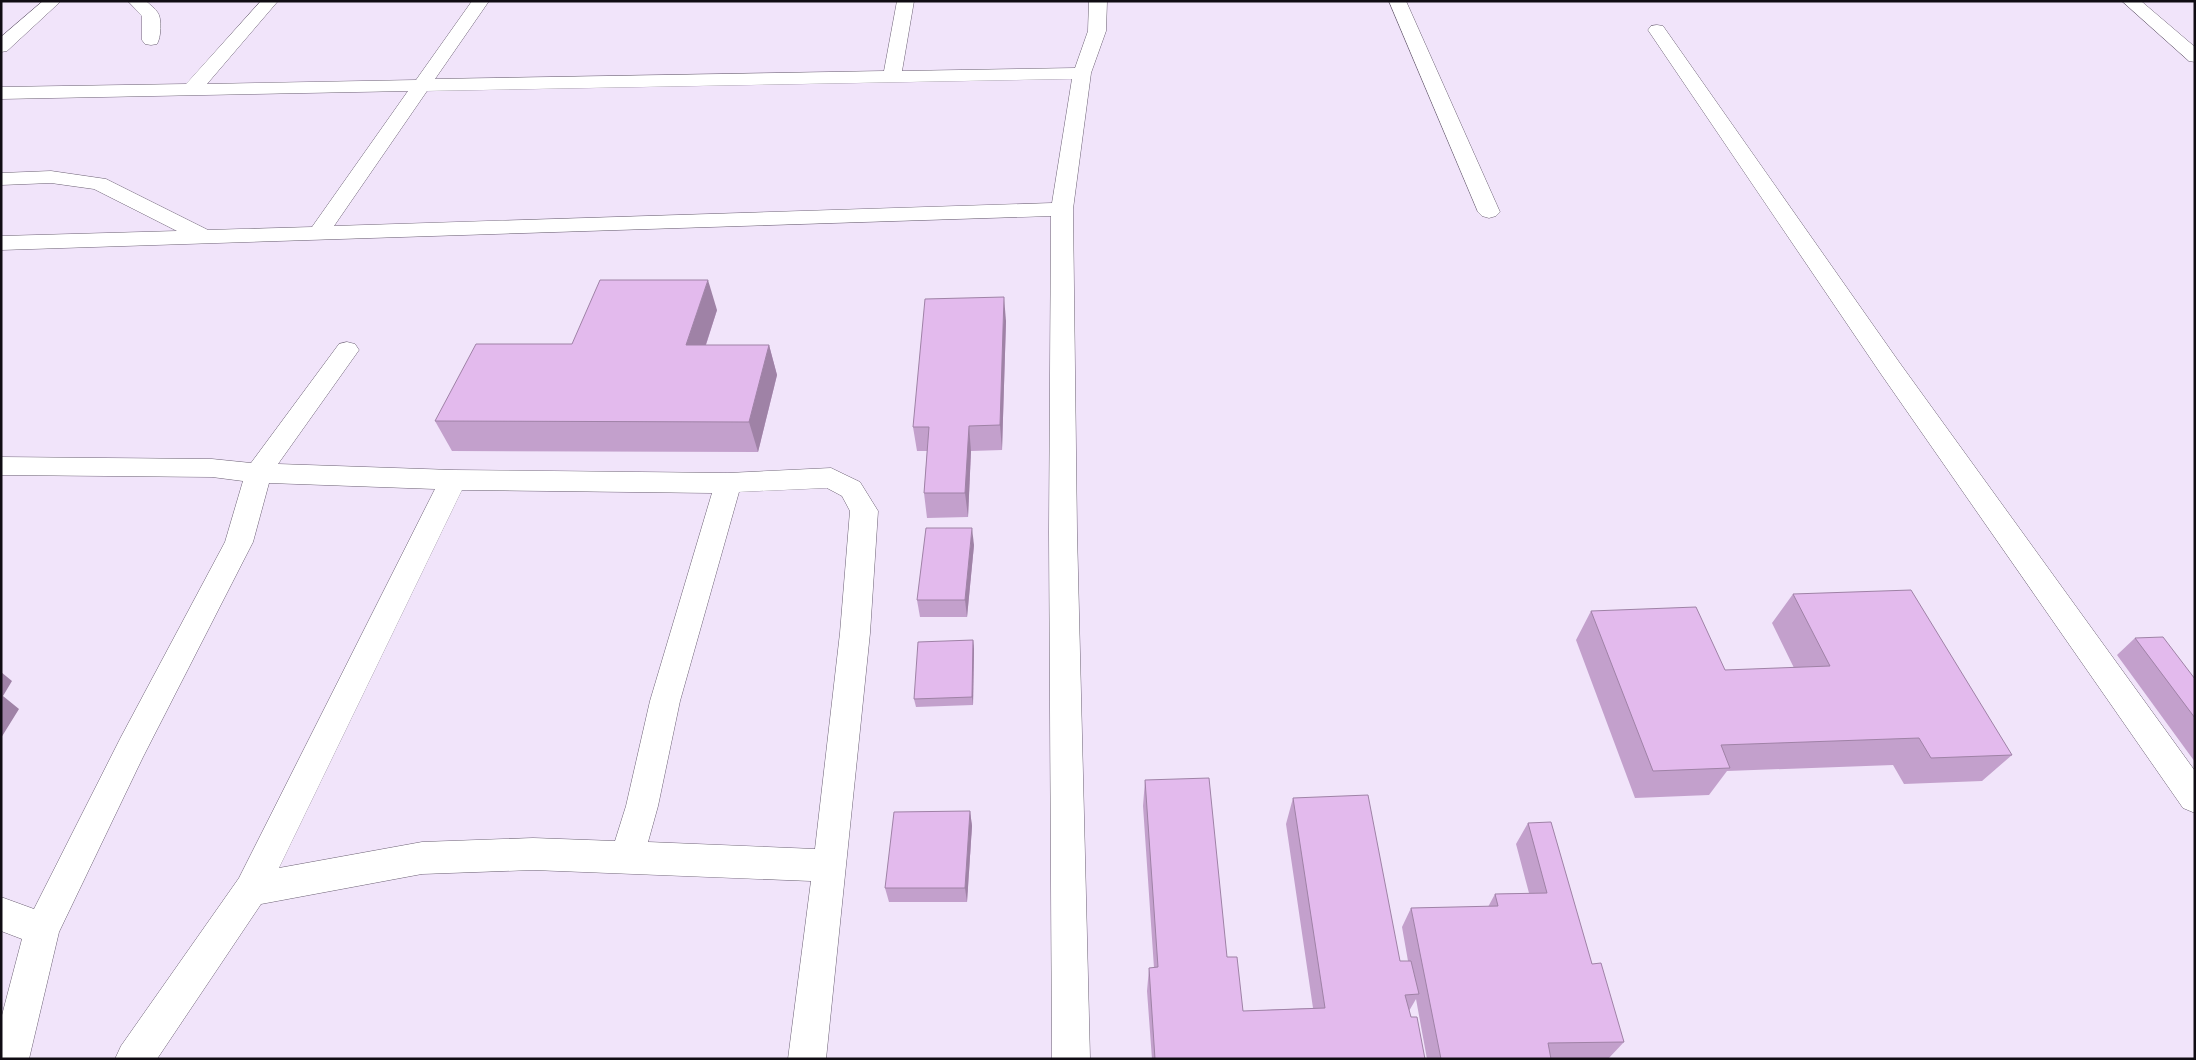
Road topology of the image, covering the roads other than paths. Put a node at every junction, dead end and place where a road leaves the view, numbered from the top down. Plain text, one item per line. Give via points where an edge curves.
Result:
1 (53, 1) edge
2 (136, 1) edge
3 (270, 1) edge
4 (480, 1) edge
5 (906, 1) edge
6 (1098, 1) edge
7 (1397, 1) edge
8 (2130, 1) edge
9 (1657, 30) dead end
10 (151, 40) dead end
11 (1, 47) edge
12 (2195, 57) edge
13 (1082, 72) junction
14 (892, 76) junction
15 (422, 85) junction
16 (192, 89) junction
17 (1, 93) edge
18 (1, 179) edge
19 (1062, 209) junction
20 (1489, 212) dead end
21 (319, 232) junction
22 (202, 235) junction
23 (1, 242) edge
24 (347, 350) dead end
25 (1, 466) edge
26 (258, 473) junction
27 (453, 480) junction
28 (728, 483) junction
29 (2195, 798) edge
30 (627, 857) junction
31 (830, 866) junction
32 (251, 890) junction
33 (1, 914) edge
34 (42, 929) junction
35 (10, 1059) edge
36 (134, 1059) edge
37 (806, 1059) edge
38 (1071, 1059) edge

1 - 11 street
2 - 10 street via 151,15
3 - 16 street
4 - 15 street
5 - 14 street
6 - 13 street via 1097,31
7 - 20 street
8 - 12 street
9 - 29 street via 1890,368
13 - 14 street
13 - 19 street
14 - 15 street
15 - 16 street
15 - 21 street
16 - 17 street
18 - 22 street via 51,177 99,183
19 - 21 street
19 - 38 street
21 - 22 street
22 - 23 street
24 - 26 street
25 - 26 street via 212,468
26 - 27 street
26 - 34 street via 239,542
27 - 28 street
27 - 32 street
28 - 30 street via 665,700 642,806
28 - 31 street via 831,478 851,489 864,511 855,633
30 - 31 street
30 - 32 street via 533,854 422,858
31 - 37 street
32 - 36 street
33 - 34 street
34 - 35 street

